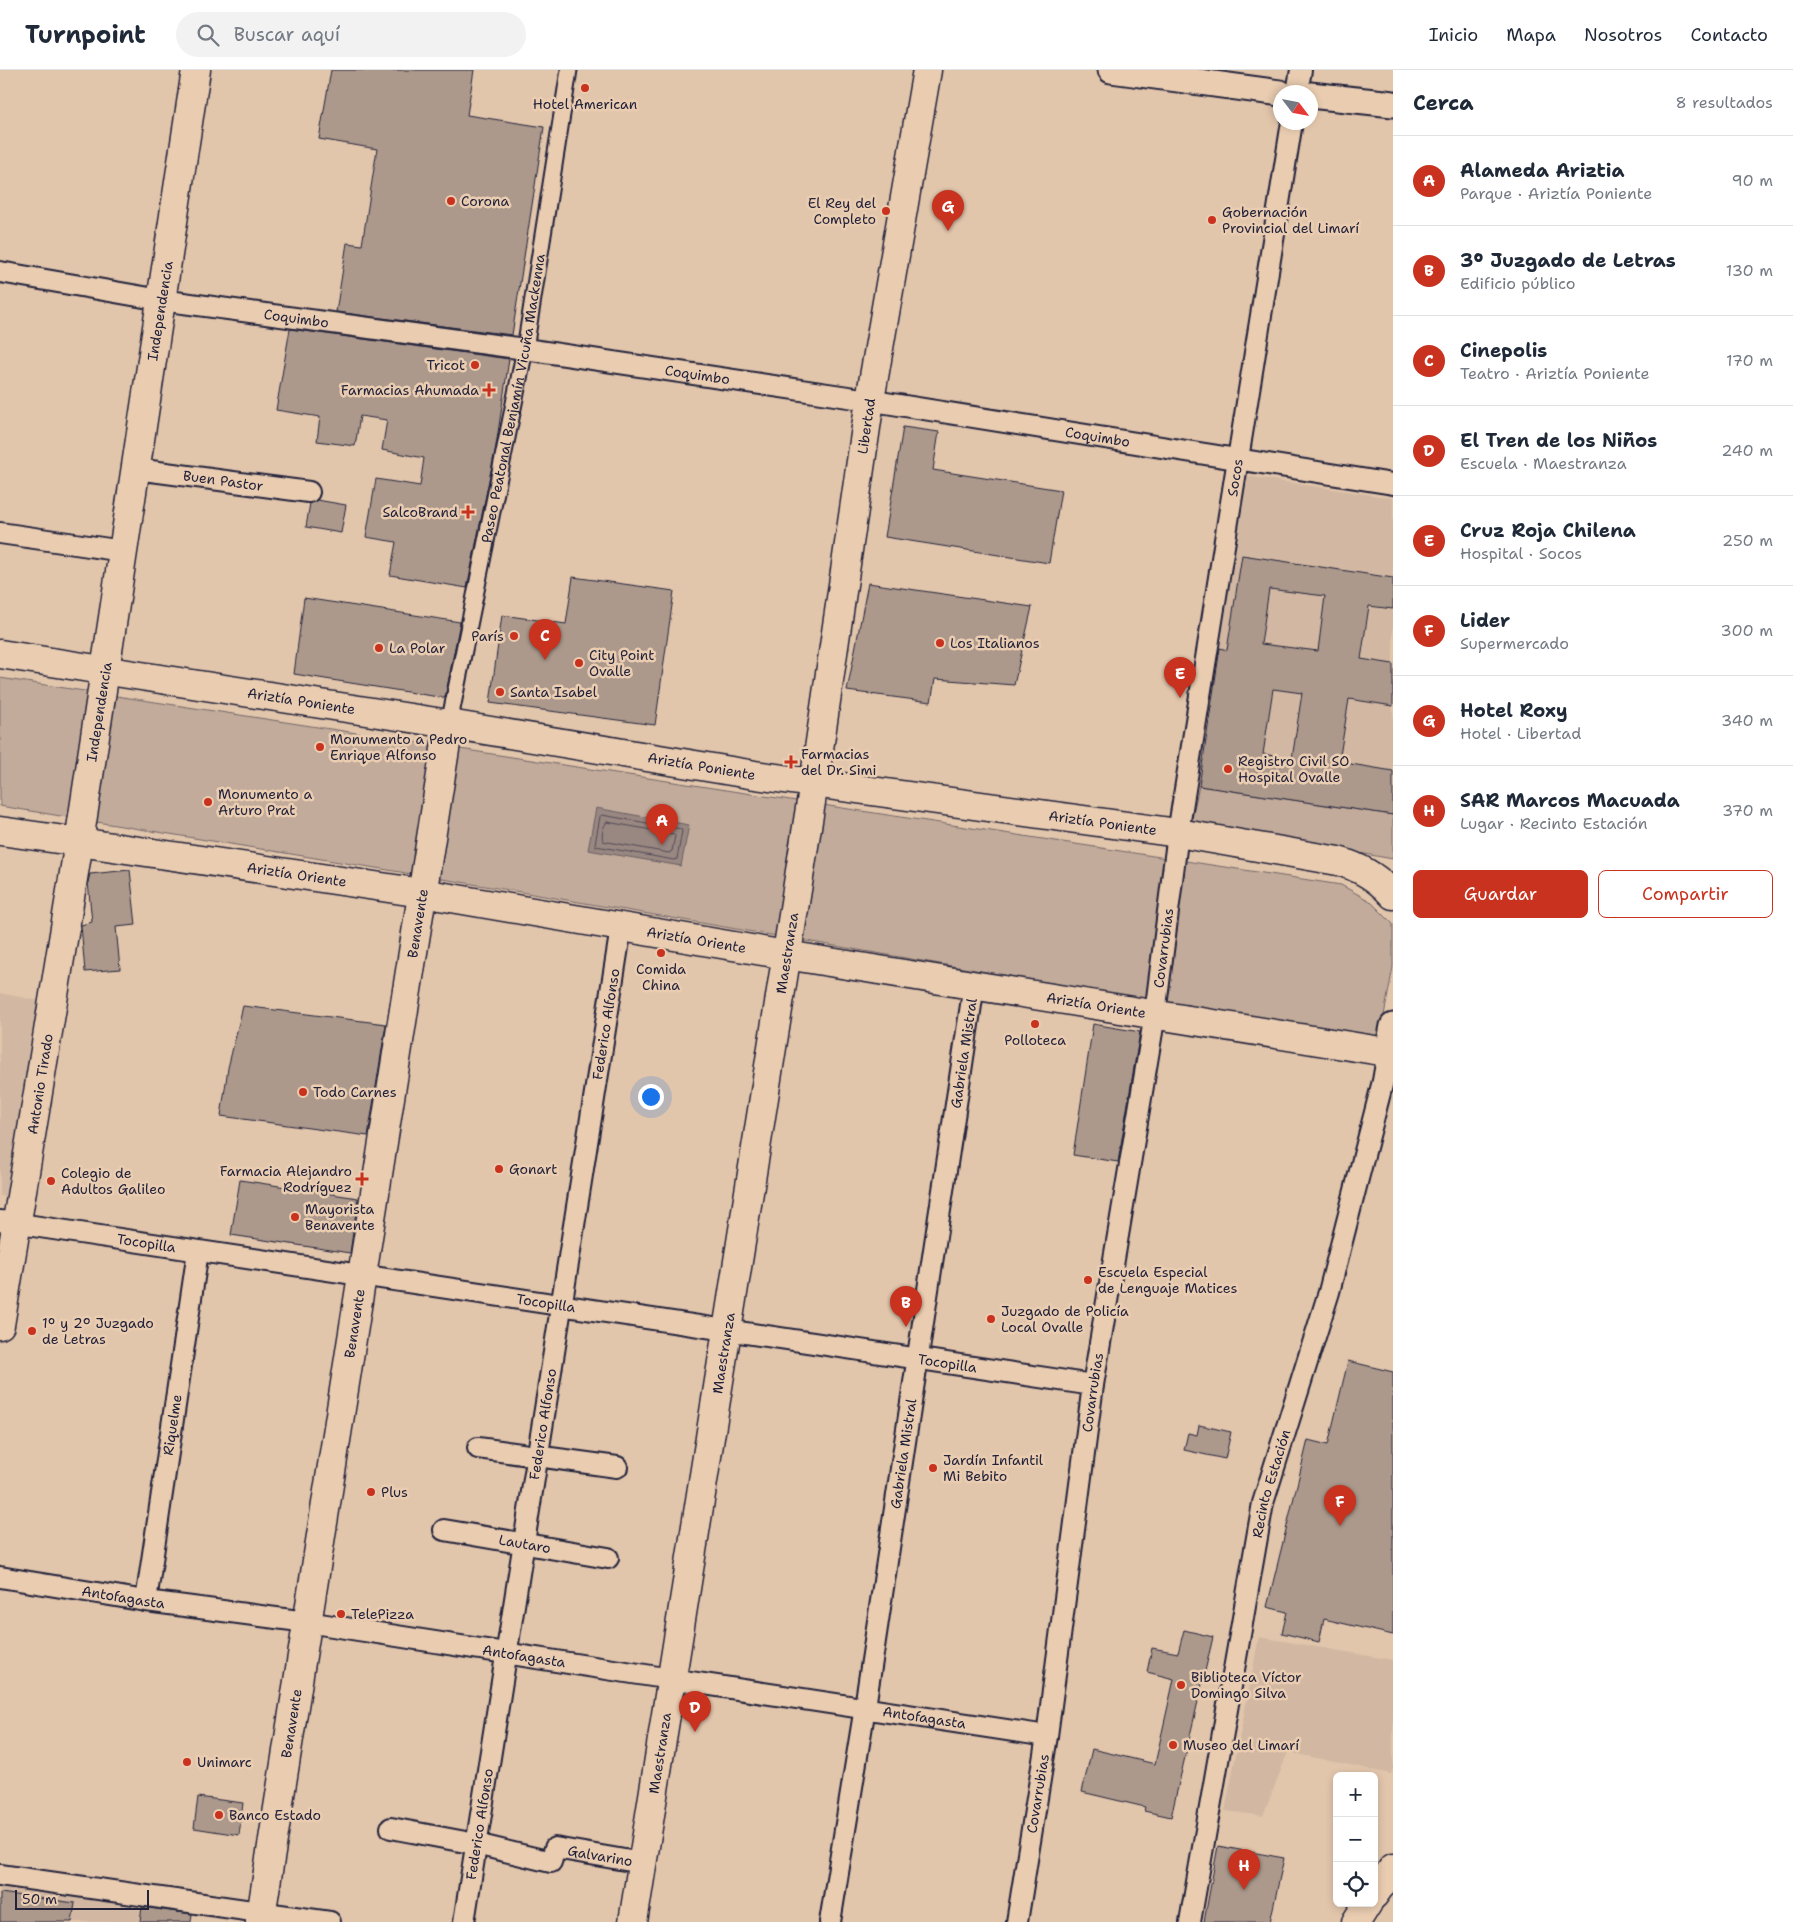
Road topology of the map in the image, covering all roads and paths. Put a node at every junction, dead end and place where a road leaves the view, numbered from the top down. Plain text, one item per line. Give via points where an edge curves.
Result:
1 (196, 70) edge
2 (569, 70) edge
3 (927, 70) edge
4 (1112, 70) edge
5 (1301, 70) edge
6 (1298, 85) edge
7 (1273, 92) edge
8 (1318, 96) edge
9 (1393, 104) edge
10 (1291, 130) edge
11 (0, 272) edge
12 (161, 300) junction
13 (525, 349) junction
14 (870, 400) junction
15 (1238, 460) junction
16 (136, 469) junction
17 (1393, 484) edge
18 (309, 492) dead end
19 (0, 533) edge
20 (123, 551) junction
21 (0, 654) edge
22 (106, 669) junction
23 (449, 724) junction
24 (814, 783) junction
25 (0, 831) edge
26 (1178, 833) junction
27 (79, 842) junction
28 (422, 893) junction
29 (1393, 895) edge
30 (621, 928) junction
31 (786, 955) junction
32 (974, 985) junction
33 (1155, 1014) junction
34 (1393, 1026) edge
35 (1391, 1052) edge
36 (8, 1222) edge
37 (198, 1251) junction
38 (362, 1276) junction
39 (561, 1306) junction
40 (0, 1325) edge
41 (727, 1329) junction
42 (918, 1357) junction
43 (1093, 1385) junction
44 (478, 1448) dead end
45 (538, 1456) junction
46 (617, 1467) dead end
47 (444, 1530) dead end
48 (524, 1543) junction
49 (608, 1558) dead end
50 (0, 1577) edge
51 (146, 1601) junction
52 (307, 1622) junction
53 (506, 1653) junction
54 (671, 1679) junction
55 (865, 1707) junction
56 (1047, 1736) junction
57 (391, 1828) dead end
58 (476, 1844) junction
59 (642, 1863) junction
60 (1393, 1868) edge
61 (0, 1875) edge
62 (1378, 1890) edge
63 (1378, 1897) edge
64 (1393, 1899) edge
65 (1365, 1907) edge
66 (261, 1917) edge
67 (330, 1922) edge
68 (464, 1922) edge
69 (633, 1922) edge
70 (830, 1922) edge
71 (1017, 1922) edge
72 (1190, 1922) edge
73 (1356, 1922) edge

1 - 12 main road, Independencia
2 - 13 street, Paseo Peatonal Benjamín Vicuña Mackenna
3 - 14 main road, Libertad
4 - 7 street
5 - 6 street
8 - 9 street
10 - 15 street, Socos
11 - 12 street, Coquimbo
12 - 13 street, Coquimbo
12 - 16 main road, Independencia
13 - 14 street, Coquimbo
13 - 23 street, Paseo Peatonal Benjamín Vicuña Mackenna
14 - 15 street, Coquimbo
14 - 24 main road, Libertad
15 - 17 street, Coquimbo
15 - 26 street, Socos
16 - 18 street, Buen Pastor
16 - 20 main road, Independencia
19 - 20 street
20 - 22 main road, Independencia
21 - 22 main road, Ariztía Poniente
22 - 23 main road, Ariztía Poniente
22 - 27 main road, Independencia
23 - 24 main road, Ariztía Poniente
23 - 28 main road, Benavente
24 - 26 main road, Ariztía Poniente
24 - 31 main road, Maestranza
25 - 27 main road, Ariztía Oriente
26 - 29 main road, Ariztía Poniente via 1349,864 1370,874
26 - 33 street, Covarrubias
27 - 28 main road, Ariztía Oriente
27 - 36 main road, Antonio Tirado
28 - 30 main road, Ariztía Oriente
28 - 38 main road, Benavente
30 - 31 main road, Ariztía Oriente
30 - 39 street, Federico Alfonso
31 - 32 main road, Ariztía Oriente
31 - 41 main road, Maestranza
32 - 33 main road, Ariztía Oriente
32 - 42 street, Gabriela Mistral
33 - 35 main road, Ariztía Oriente
33 - 43 street, Covarrubias
34 - 35 street
35 - 72 street, Recinto Estación via 1329,1292 1263,1503
36 - 37 street, Tocopilla
36 - 40 main road, Antonio Tirado
37 - 38 street, Tocopilla
37 - 51 street, Riquelme
38 - 39 street, Tocopilla
38 - 52 main road, Benavente
39 - 41 street, Tocopilla
39 - 45 street, Federico Alfonso
41 - 42 street, Tocopilla
41 - 54 main road, Maestranza
42 - 43 street, Tocopilla
42 - 55 street, Gabriela Mistral
43 - 56 street, Covarrubias
44 - 45 street
45 - 46 street
45 - 48 street, Federico Alfonso
47 - 48 street, Lautaro
48 - 49 street, Lautaro
48 - 53 street, Federico Alfonso
50 - 51 street, Antofagasta
51 - 52 street, Antofagasta
52 - 53 street, Antofagasta
52 - 66 main road, Benavente
53 - 54 street, Antofagasta
53 - 58 street, Federico Alfonso
54 - 55 street, Antofagasta
54 - 59 main road, Maestranza
55 - 56 street, Antofagasta
55 - 70 street, Gabriela Mistral
56 - 71 street, Covarrubias
57 - 58 street, Galvarino
58 - 59 street, Galvarino via 551,1862 555,1848
58 - 68 street, Federico Alfonso
59 - 69 main road, Maestranza
60 - 62 main road
61 - 66 street
63 - 64 main road
65 - 73 main road
66 - 67 street

